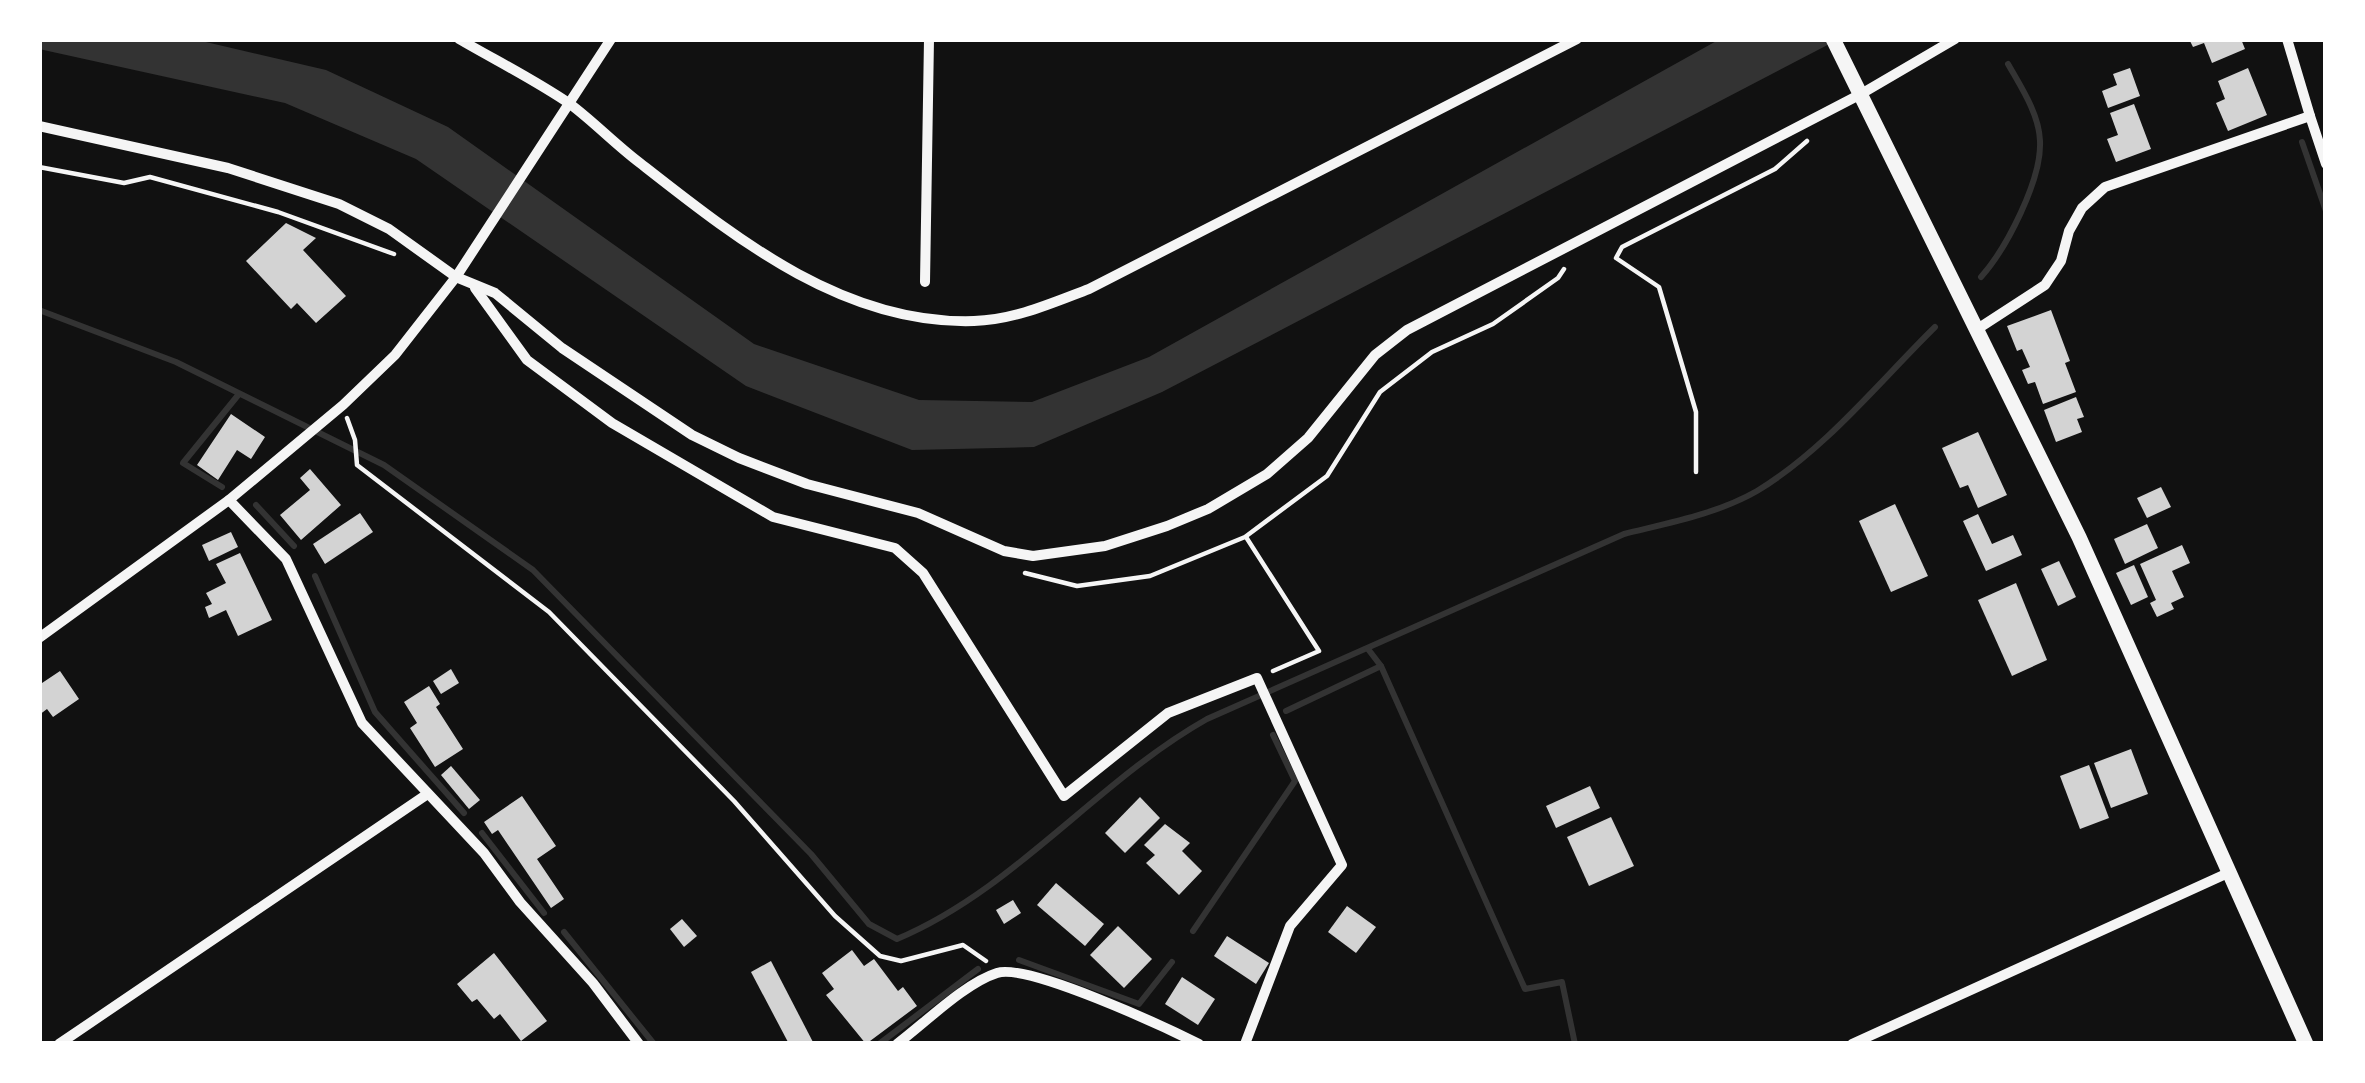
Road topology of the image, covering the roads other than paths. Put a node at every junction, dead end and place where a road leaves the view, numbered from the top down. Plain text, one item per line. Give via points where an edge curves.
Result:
1 (459, 39) edge
2 (611, 39) edge
3 (929, 39) edge
4 (1577, 39) edge
5 (1833, 39) edge
6 (1955, 39) edge
7 (2287, 39) edge
8 (1858, 89) junction
9 (569, 104) junction
10 (2310, 116) junction
11 (39, 126) edge
12 (2326, 164) edge
13 (456, 277) junction
14 (925, 282) dead end
15 (472, 285) junction
16 (1979, 328) junction
17 (229, 500) junction
18 (39, 638) edge
19 (426, 795) junction
20 (2228, 873) junction
21 (58, 1044) edge
22 (639, 1044) edge
23 (897, 1044) edge
24 (1199, 1044) edge
25 (1245, 1044) edge
26 (1852, 1044) edge
27 (2306, 1044) edge

1 - 9 street
2 - 9 street
3 - 14 street
4 - 9 street via 1089,289 976,322 923,318 820,287 639,163
5 - 8 main road
6 - 8 street
7 - 10 street
8 - 15 street via 1407,330 1375,356 1308,438 1208,509 1074,552 1004,551 918,513 739,458 623,391 495,293
8 - 16 main road
9 - 13 street
10 - 12 street
10 - 16 street via 2105,187 2082,208 2045,285
11 - 13 street via 308,193 389,229
13 - 15 street
13 - 17 street via 394,356
15 - 25 street via 527,360 612,423 773,517 895,548 923,573 1064,796 1168,713 1259,682 1342,865 1290,926
16 - 20 main road
17 - 18 street
17 - 19 street via 286,560 362,723
19 - 21 street
19 - 22 street
20 - 26 street
20 - 27 main road
23 - 24 street via 1000,971 1125,1010

